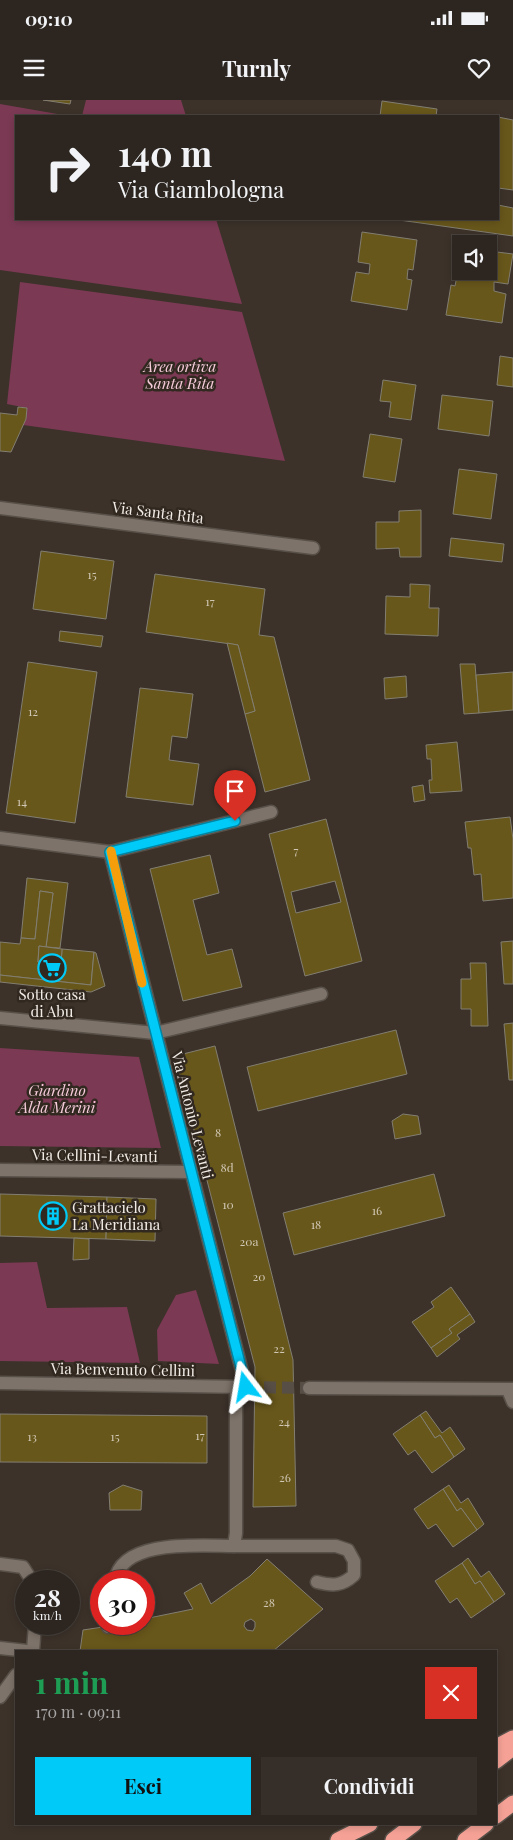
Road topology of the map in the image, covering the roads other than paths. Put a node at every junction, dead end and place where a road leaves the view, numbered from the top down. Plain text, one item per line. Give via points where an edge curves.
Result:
1 (0, 508) edge
2 (313, 548) dead end
3 (270, 812) dead end
4 (0, 838) edge
5 (110, 852) junction
6 (321, 994) dead end
7 (0, 1018) edge
8 (155, 1033) junction
9 (0, 1170) edge
10 (191, 1172) junction
11 (0, 1383) edge
12 (241, 1387) junction
13 (309, 1388) tunnel mouth
14 (511, 1394) edge
15 (234, 1546) junction
16 (0, 1564) edge
17 (25, 1570) edge
18 (119, 1570) edge
19 (317, 1582) dead end
20 (34, 1635) edge
21 (0, 1648) edge
22 (18, 1650) edge
23 (33, 1650) edge
24 (15, 1676) edge
25 (0, 1697) edge
26 (513, 1738) edge
27 (497, 1746) edge
28 (513, 1748) edge
29 (497, 1760) edge
30 (513, 1803) edge
31 (497, 1815) edge
32 (368, 1825) edge
33 (413, 1825) edge
34 (485, 1825) edge
35 (338, 1840) edge
36 (393, 1840) edge
37 (465, 1840) edge

1 - 2 street, Via Santa Rita
3 - 5 street
4 - 5 street
5 - 8 street, Via Antonio Levanti
6 - 8 street
7 - 8 street
8 - 10 street, Via Antonio Levanti
9 - 10 street, Via Cellini-Levanti
10 - 12 street, Via Antonio Levanti
11 - 12 street, Via Benvenuto Cellini
12 - 15 street, Via Antonio Levanti
13 - 14 street
15 - 18 street via 170,1545 132,1556
15 - 19 street via 336,1546 348,1550 354,1562 354,1575 333,1586
16 - 17 street
20 - 23 street
21 - 22 street
24 - 25 street
26 - 27 highway
28 - 29 highway
30 - 31 highway
32 - 35 highway
33 - 36 highway
34 - 37 highway

